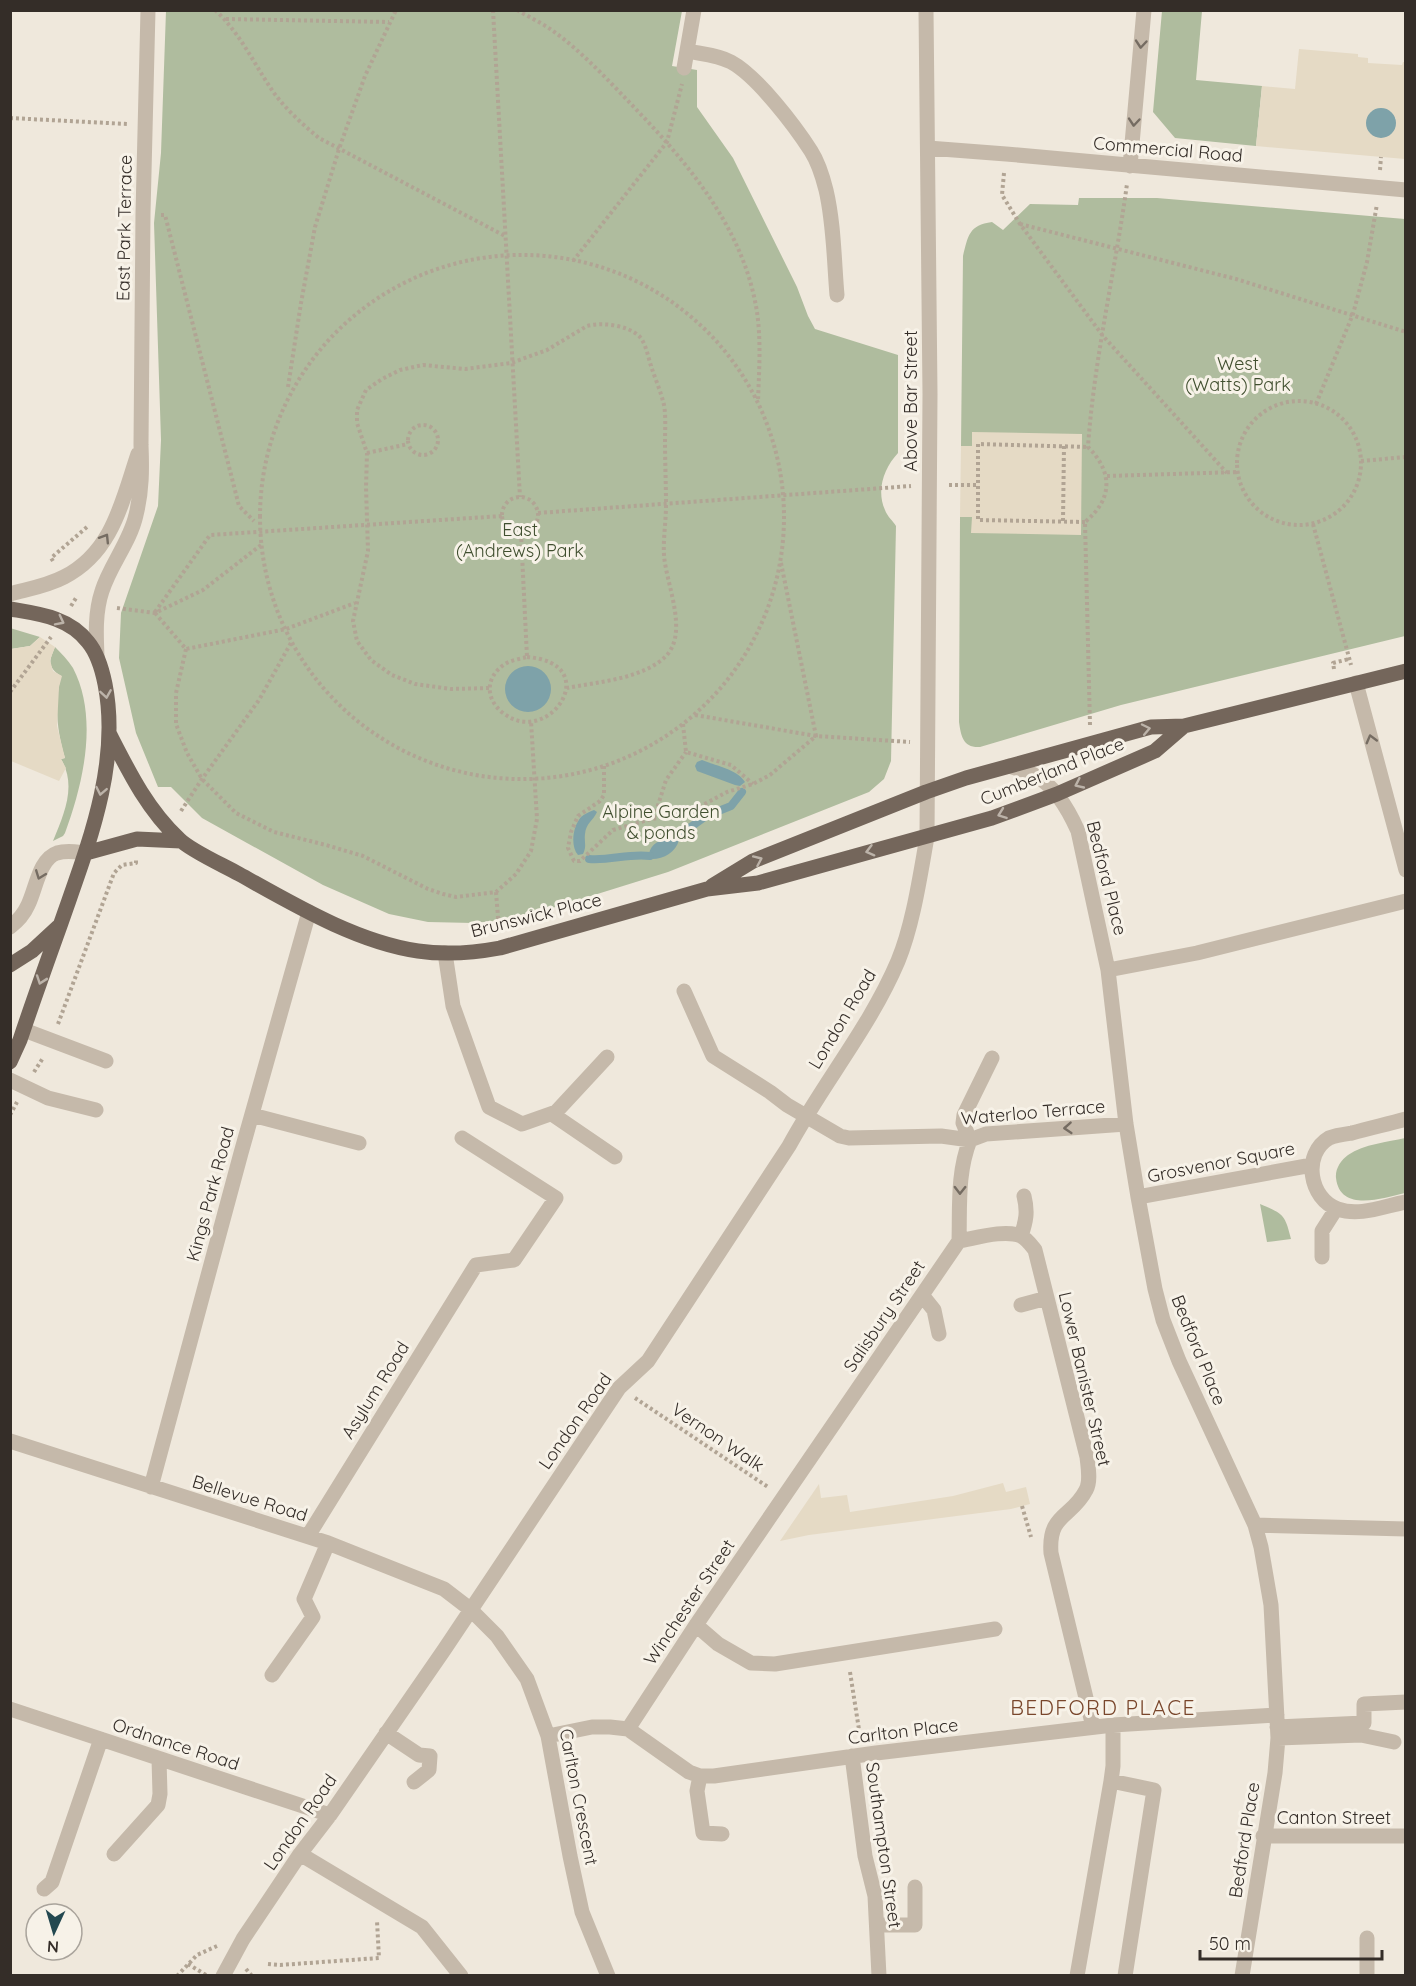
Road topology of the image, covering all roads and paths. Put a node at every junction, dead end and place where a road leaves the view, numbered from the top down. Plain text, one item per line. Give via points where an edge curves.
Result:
1 (148, 10) edge
2 (215, 10) edge
3 (396, 10) edge
4 (493, 10) edge
5 (517, 10) edge
6 (694, 10) edge
7 (926, 10) edge
8 (1144, 10) edge
9 (225, 20) junction
10 (390, 22) junction
11 (687, 51) junction
12 (684, 69) joint
13 (10, 118) edge
14 (146, 124) junction
15 (667, 142) junction
16 (928, 148) junction
17 (339, 149) junction
18 (1006, 154) junction
19 (1130, 166) junction
20 (1378, 188) junction
21 (1406, 190) edge
22 (143, 213) junction
23 (1020, 224) junction
24 (506, 236) junction
25 (1118, 249) junction
26 (507, 257) junction
27 (573, 261) junction
28 (837, 295) dead end
29 (1353, 314) junction
30 (1406, 332) edge
31 (1103, 336) junction
32 (511, 363) junction
33 (288, 387) junction
34 (280, 402) dead end
35 (758, 402) junction
36 (1317, 404) junction
37 (276, 410) dead end
38 (408, 444) junction
39 (141, 445) junction
40 (1064, 446) junction
41 (1088, 447) junction
42 (367, 453) junction
43 (1406, 458) edge
44 (1361, 461) junction
45 (1238, 472) junction
46 (1227, 473) junction
47 (1106, 476) junction
48 (930, 485) junction
49 (978, 485) junction
50 (784, 495) junction
51 (520, 497) junction
52 (666, 504) junction
53 (538, 513) junction
54 (502, 516) junction
55 (255, 521) junction
56 (1064, 521) junction
57 (1085, 522) junction
58 (1313, 524) junction
59 (89, 526) dead end
60 (367, 526) junction
61 (257, 533) junction
62 (521, 533) junction
63 (261, 545) junction
64 (51, 558) dead end
65 (781, 562) junction
66 (10, 594) edge
67 (76, 598) dead end
68 (356, 602) junction
69 (72, 604) dead end
70 (10, 609) edge
71 (120, 609) dead end
72 (155, 613) junction
73 (286, 629) junction
74 (292, 640) junction
75 (48, 642) dead end
76 (186, 649) junction
77 (97, 656) junction
78 (527, 657) junction
79 (1333, 663) dead end
80 (1406, 671) edge
81 (1356, 683) junction
82 (489, 688) junction
83 (567, 688) junction
84 (10, 692) edge
85 (695, 715) junction
86 (531, 721) junction
87 (683, 724) junction
88 (1184, 726) junction
89 (109, 734) junction
90 (816, 736) junction
91 (926, 742) junction
92 (1094, 743) junction
93 (686, 752) junction
94 (604, 766) junction
95 (1008, 766) junction
96 (534, 778) junction
97 (202, 779) junction
98 (753, 784) junction
99 (926, 792) junction
100 (1057, 795) junction
101 (181, 812) dead end
102 (654, 818) junction
103 (927, 837) junction
104 (181, 841) junction
105 (86, 853) junction
106 (136, 856) dead end
107 (1406, 870) edge
108 (707, 889) junction
109 (496, 892) junction
110 (1406, 901) edge
111 (309, 912) junction
112 (60, 924) junction
113 (10, 927) edge
114 (500, 948) junction
115 (445, 953) junction
116 (10, 965) edge
117 (1108, 969) junction
118 (684, 992) dead end
119 (57, 1025) dead end
120 (24, 1030) junction
121 (45, 1054) dead end
122 (607, 1057) dead end
123 (31, 1058) dead end
124 (992, 1058) dead end
125 (40, 1061) junction
126 (106, 1061) dead end
127 (10, 1062) edge
128 (33, 1073) dead end
129 (10, 1080) edge
130 (17, 1103) dead end
131 (96, 1110) dead end
132 (10, 1114) edge
133 (252, 1114) junction
134 (552, 1114) junction
135 (805, 1115) junction
136 (1406, 1119) edge
137 (1126, 1124) junction
138 (462, 1138) dead end
139 (970, 1140) junction
140 (359, 1143) dead end
141 (615, 1157) dead end
142 (1312, 1165) junction
143 (1024, 1196) dead end
144 (1138, 1197) junction
145 (1406, 1202) edge
146 (1336, 1209) junction
147 (1021, 1236) junction
148 (960, 1242) junction
149 (1322, 1257) dead end
150 (922, 1295) junction
151 (1047, 1298) junction
152 (1021, 1305) dead end
153 (939, 1335) dead end
154 (620, 1388) junction
155 (10, 1441) edge
156 (151, 1487) junction
157 (784, 1497) junction
158 (1255, 1525) junction
159 (1406, 1529) edge
160 (308, 1536) junction
161 (328, 1543) junction
162 (470, 1609) junction
163 (696, 1625) junction
164 (995, 1629) dead end
165 (848, 1653) junction
166 (272, 1675) dead end
167 (1406, 1702) edge
168 (10, 1709) edge
169 (1113, 1725) junction
170 (1093, 1727) junction
171 (1277, 1727) junction
172 (628, 1729) junction
173 (386, 1734) junction
174 (548, 1736) junction
175 (101, 1739) junction
176 (1394, 1742) dead end
177 (857, 1756) junction
178 (159, 1759) junction
179 (700, 1776) junction
180 (1111, 1781) junction
181 (414, 1782) dead end
182 (330, 1815) junction
183 (722, 1834) dead end
184 (1263, 1836) junction
185 (1406, 1836) edge
186 (114, 1854) dead end
187 (300, 1854) junction
188 (915, 1887) dead end
189 (44, 1889) dead end
190 (376, 1899) junction
191 (877, 1925) junction
192 (1367, 1938) dead end
193 (197, 1955) dead end
194 (188, 1964) junction
195 (268, 1964) dead end
196 (203, 1974) dead end
197 (177, 1976) edge
198 (223, 1976) edge
199 (461, 1976) edge
200 (608, 1976) edge
201 (879, 1976) edge
202 (1077, 1976) edge
203 (1125, 1976) edge
204 (1242, 1976) edge
205 (1367, 1976) edge

1 - 14 street, East Park Terrace
2 - 9 path
3 - 10 path
4 - 24 path
5 - 15 path via 571,46
6 - 11 street
7 - 16 street, Above Bar Street
8 -> 19 street
9 - 10 path
9 - 17 path via 283,103 319,138
10 - 17 path via 365,76
11 - 12 street
11 - 28 street via 731,62 747,73 812,153 830,209
12 - 15 path
13 - 14 path
14 - 22 street, East Park Terrace
15 - 27 path
15 - 35 path via 709,196 738,248 755,301
16 - 18 street, Commercial Road
16 - 48 street, Above Bar Street
17 - 24 path
17 - 33 path via 315,227
18 - 19 street, Commercial Road
18 - 23 path via 1002,195
19 - 20 street, Commercial Road
19 - 25 path
20 - 21 street, Commercial Road
20 - 29 path via 1367,261
22 - 39 street, East Park Terrace
22 - 55 path via 165,215 239,506
23 - 25 path
23 - 31 path
24 - 26 path
25 - 29 path
25 - 31 path
26 - 27 path
26 - 32 path
26 - 33 path via 463,263 421,277 382,297 346,324
27 - 35 path via 648,288 682,310 738,368
29 - 30 path
29 - 36 path
31 - 41 path via 1090,408
31 - 46 path
32 - 42 path via 465,369 423,365 382,379 366,390 357,410
32 - 51 path
32 - 52 path via 547,350 594,324 619,327 640,337 664,404
33 - 34 path
35 - 50 path via 776,448
36 - 44 path via 1343,419 1359,446
36 - 45 path via 1299,401 1265,411 1243,438
37 - 55 path via 261,459
38 - 38 path via 413,452 428,454 436,448 438,437 429,426 420,425 409,434
38 - 42 path
66 -> 39 street, East Park Terrace via 48,584 93,556 108,537
39 - 77 street, East Park Terrace via 142,480 136,516 102,590 96,624
40 - 41 path
40 - 49 path via 978,444
40 - 56 path
41 - 47 path
42 - 60 path
43 - 44 path
44 - 58 path via 1356,489 1348,501 1333,515
45 - 46 path
45 - 58 path via 1258,510 1284,523
46 - 47 path
47 - 57 path via 1102,504
48 - 49 path
48 - 50 path
48 - 91 street, Above Bar Street
49 - 56 path via 978,520
50 - 52 path
50 - 65 path
51 - 53 path via 530,500
51 - 54 path via 509,501
52 - 53 path
52 - 83 path via 664,556 676,624 671,650 657,663 634,674
53 - 62 path via 536,524
54 - 60 path
54 - 62 path via 506,526
55 - 61 path
56 - 57 path
57 - 92 path via 1088,719
58 - 79 path via 1349,659
59 - 64 path
60 - 61 path
60 - 68 path via 368,551
61 - 63 path
61 - 72 path via 210,535
62 - 78 path
63 - 72 path via 203,590
63 - 73 path
65 - 85 path via 765,617 744,658
65 - 90 path
67 - 69 path
68 - 73 path
68 - 82 path via 353,621 357,642 371,660 392,675 416,684 451,689
70 -> 77 main road via 48,615 74,628
71 - 72 path
72 - 76 path
73 - 74 path
73 - 76 path
74 - 96 path via 339,703 393,744 447,768 505,778
74 - 97 path via 259,700
75 - 84 path
76 - 97 path via 176,693 176,724
77 -> 89 main road via 108,701
78 - 82 path via 506,663 492,678
78 - 83 path via 551,662 565,677
80 - 81 main road, Cumberland Place
81 - 88 main road, Cumberland Place
107 -> 81 street
82 - 86 path via 493,703 501,712
83 - 86 path via 565,699 555,711
85 - 87 path
85 - 90 path
86 - 96 path
87 - 93 path
87 - 94 path via 655,743
92 -> 88 main road, Cumberland Place via 1151,727
88 -> 100 main road, Cumberland Place via 1155,751
89 - 104 main road, Brunswick Place via 142,795
89 -> 105 main road
90 - 91 path
90 - 98 path via 770,775
91 - 99 street, Above Bar Street
92 - 95 main road, Cumberland Place
93 - 98 path via 731,765
93 - 102 path via 666,780
94 - 96 path
94 - 102 path via 604,795 578,816 571,832 568,848 574,861 580,861 613,830
95 - 99 main road, Cumberland Place
95 - 100 street, Bedford Place via 1046,782
96 - 109 path via 537,819 531,851 516,874
97 - 101 path
97 - 109 path via 236,813 274,832 363,856 443,894 456,897
98 - 102 path via 686,814
99 - 103 street, London Road
108 -> 99 main road, Brunswick Place via 753,861
100 -> 103 main road, Cumberland Place
100 - 117 street, Bedford Place via 1078,831
103 -> 108 main road, Brunswick Place via 758,883
103 - 135 street, London Road via 900,958 867,1019
104 - 105 main road, Brunswick Place via 137,839
104 - 111 main road, Brunswick Place
105 - 112 main road
105 -> 113 street via 67,851 46,860 28,907
106 - 119 path via 136,863 122,865 114,873
108 - 114 main road, Brunswick Place
109 - 114 path
110 - 117 street via 1197,953
111 - 115 main road, Brunswick Place via 380,942
111 - 133 street, Kings Park Road
112 - 116 main road via 32,951
112 -> 120 main road
114 - 115 main road, Brunswick Place
115 - 134 street via 453,1006 489,1107 522,1124
117 - 137 street, Bedford Place
118 - 135 street, Waterloo Terrace via 712,1056
120 - 126 street
120 - 127 main road
121 - 125 path
122 - 134 street
123 - 125 path
124 - 139 street via 964,1115
125 - 128 path
129 - 131 street via 48,1098
130 - 132 path
133 - 140 street
133 - 156 street, Kings Park Road
134 - 141 street
135 - 139 street, Waterloo Terrace via 849,1138 941,1136
135 - 154 street, London Road via 789,1146 648,1361
136 - 142 street, Grosvenor Square via 1330,1138 1318,1148
137 -> 139 street, Waterloo Terrace via 986,1134
137 - 144 street, Bedford Place
138 - 160 street, Asylum Road via 555,1198 514,1260 476,1265
139 -> 148 street via 960,1178
142 - 144 street, Grosvenor Square
142 - 146 street, Grosvenor Square via 1312,1179 1319,1194
143 - 147 street via 1027,1210
144 - 158 street, Bedford Place via 1163,1320
145 - 146 street via 1360,1212
146 - 149 street via 1322,1231
147 - 148 street via 982,1236
147 - 151 street, Lower Banister Street via 1035,1250
148 - 150 street, Salisbury Street
150 - 153 street via 934,1310
150 - 157 street, Salisbury Street
151 - 152 street
151 - 170 street, Lower Banister Street via 1089,1474 1087,1489 1055,1526 1050,1540
154 - 157 path, Vernon Walk
154 - 162 street, London Road
155 - 156 street, Bellevue Road
156 - 160 street, Bellevue Road
157 - 163 street, Winchester Street
158 - 159 street
158 - 171 street, Bedford Place via 1271,1605
160 - 161 street, Bellevue Road
161 - 162 street, Bellevue Road via 444,1589
161 - 166 street via 304,1599 313,1617
162 - 173 street, London Road
162 - 174 street, Carlton Crescent via 528,1679
163 - 165 street via 718,1644 751,1663 775,1664
163 - 172 street, Winchester Street
164 - 165 street
165 - 177 path
167 - 171 street via 1364,1704 1364,1723
168 - 175 street, Ordnance Road
169 - 170 street, Carlton Place
169 - 171 street, Carlton Place
169 - 180 street
170 - 177 street, Carlton Place
171 - 176 street
171 - 184 street, Bedford Place via 1275,1773
172 - 174 street via 592,1726
172 - 179 street via 688,1772
173 - 181 street via 419,1755 430,1756 429,1770
173 - 182 street, London Road
174 - 200 street, Carlton Crescent via 582,1912
175 - 178 street, Ordnance Road
175 - 189 street via 52,1882
177 - 179 street, Carlton Place
177 - 191 street, Southampton Street via 865,1856
178 - 182 street, Ordnance Road
178 - 186 street via 158,1805
179 - 183 street via 697,1791 703,1833
180 - 202 street
180 - 203 street via 1154,1790
182 - 187 street, London Road
184 - 185 street, Canton Street
184 - 204 street, Bedford Place
187 - 190 street
187 - 198 street, London Road
188 - 191 street via 915,1925
190 - 195 path via 379,1958
190 - 199 street via 422,1927
191 - 201 street, Southampton Street
192 - 205 street
193 - 194 path
194 - 196 path
194 - 197 path

